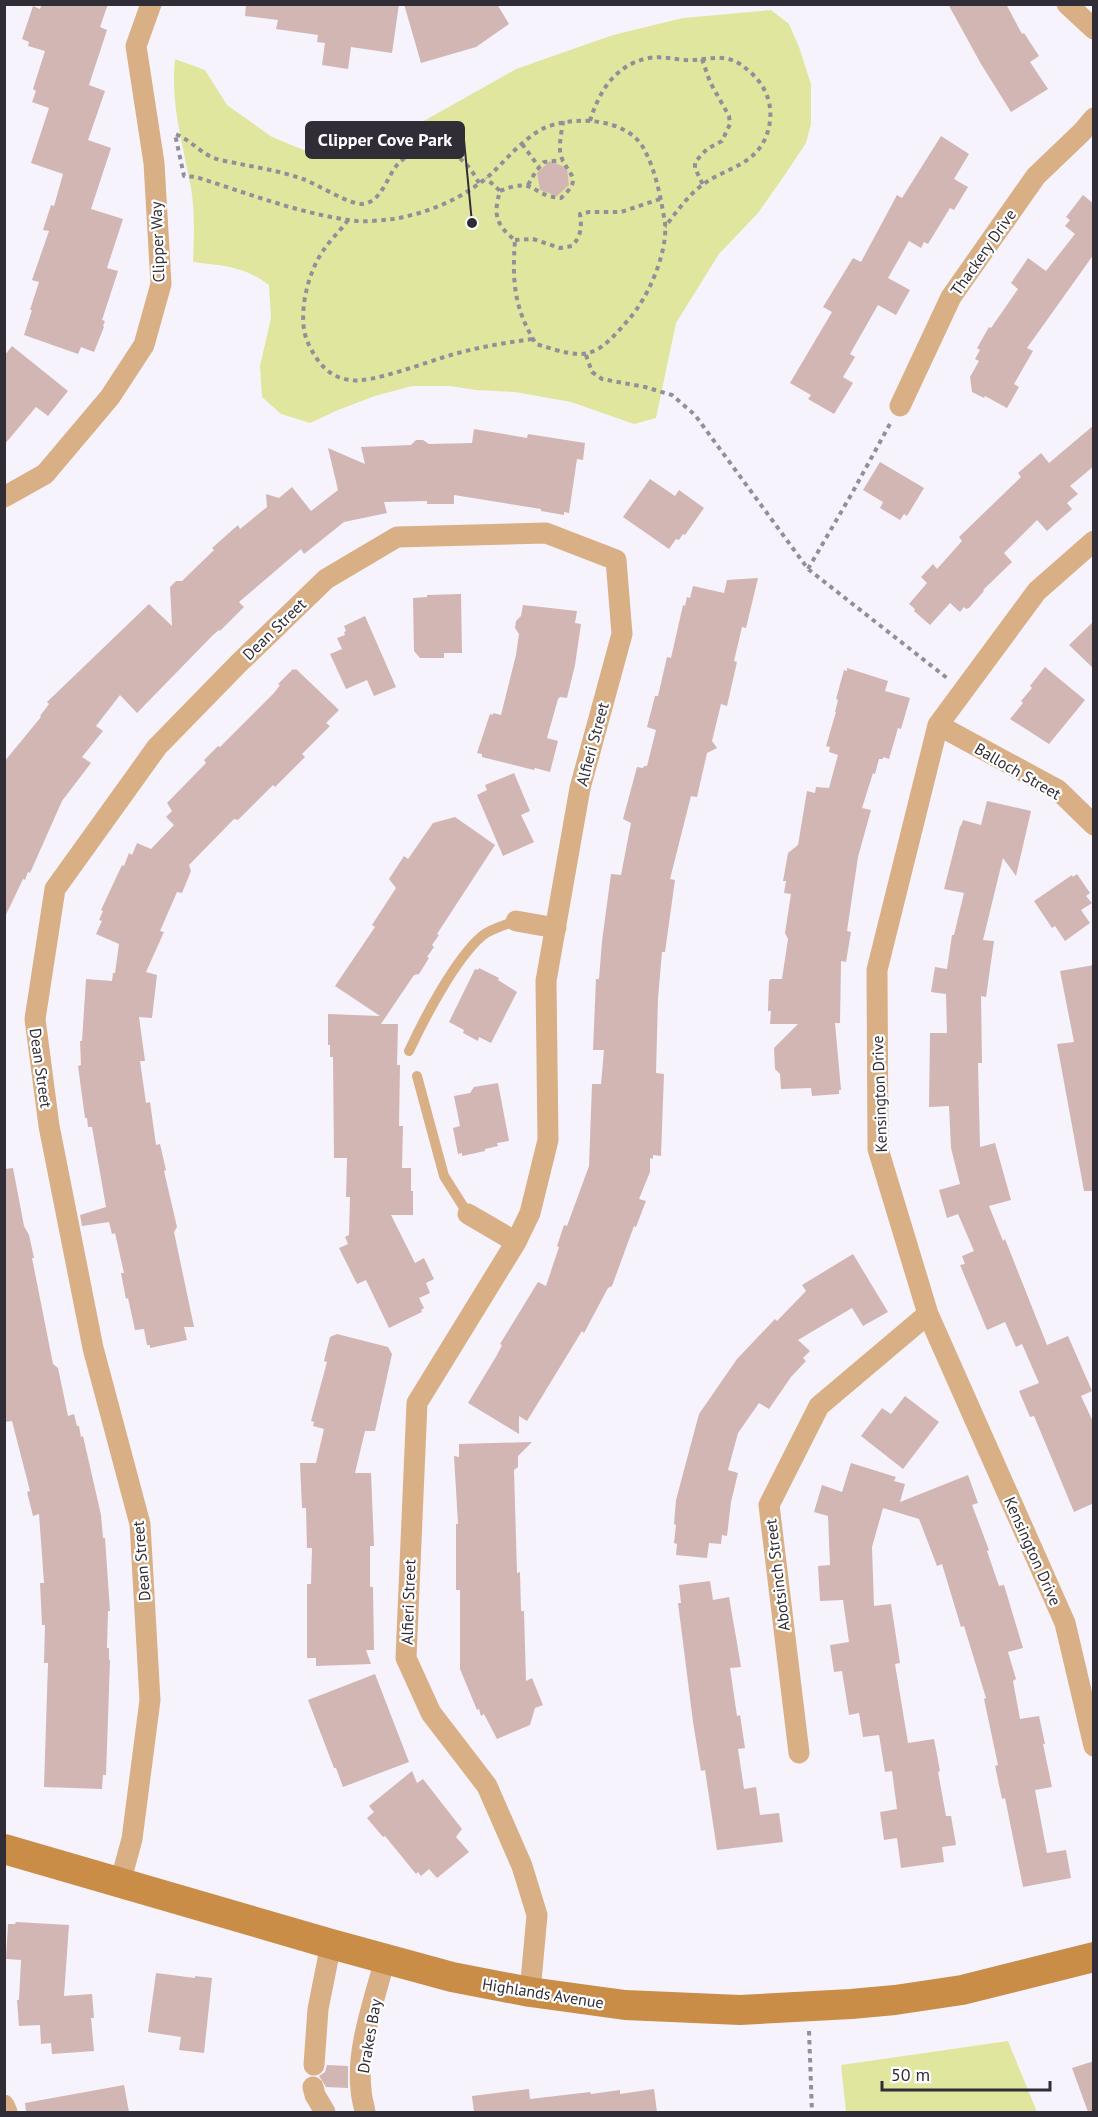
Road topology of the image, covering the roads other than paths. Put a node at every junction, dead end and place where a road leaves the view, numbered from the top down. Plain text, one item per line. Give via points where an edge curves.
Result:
1 (151, 4) edge
2 (1067, 4) edge
3 (1094, 29) edge
4 (1094, 118) edge
5 (900, 406) road end
6 (4, 497) edge
7 (1094, 541) edge
8 (616, 560) joint
9 (938, 725) junction
10 (1094, 825) edge
11 (516, 921) joint
12 (556, 928) junction
13 (409, 1051) dead end
14 (417, 1076) dead end
15 (468, 1214) joint
16 (516, 1242) junction
17 (928, 1314) junction
18 (1094, 1746) edge
19 (799, 1753) dead end
20 (4, 1850) edge
21 (120, 1883) junction
22 (331, 1944) junction
23 (1094, 1957) edge
24 (386, 1959) junction
25 (530, 1992) junction
26 (314, 2064) dead end
27 (313, 2086) dead end
28 (4, 2105) edge
29 (7, 2112) edge
30 (325, 2112) edge
31 (365, 2112) edge

1 - 6 street, Clipper Way via 136,46 154,163 161,284 144,345 110,396 45,474
2 - 3 street
4 - 5 street, Thackery Drive via 1036,176 951,297
7 - 9 street, Kensington Drive via 1037,591
8 - 12 street, Alfieri Street via 622,634 580,788
8 - 21 street, Dean Street via 546,533 397,537 326,579 157,747 55,889 34,1019 49,1126 93,1348 140,1524 150,1700 132,1839
9 - 10 street, Balloch Street via 1058,790
9 - 17 street, Kensington Drive via 877,970 878,1149
11 - 12 street
11 - 13 lane via 483,935 463,957
12 - 16 street, Alfieri Street via 546,981 548,1140 530,1213
14 - 15 lane via 444,1176
15 - 16 street
16 - 25 street, Alfieri Street via 417,1403 406,1658 431,1713 487,1786 522,1866 537,1915
17 - 18 street, Kensington Drive via 1065,1623
17 - 19 street, Abotsinch Street via 819,1406 769,1505
20 - 21 main road, Highlands Avenue
21 - 22 main road, Highlands Avenue
22 - 24 main road, Highlands Avenue
22 - 26 street via 318,2009
23 - 25 main road, Highlands Avenue via 962,1990 807,2007 655,2008
24 - 25 main road, Highlands Avenue
24 - 31 street, Drakes Bay via 361,2067
27 - 30 street
28 - 29 street

